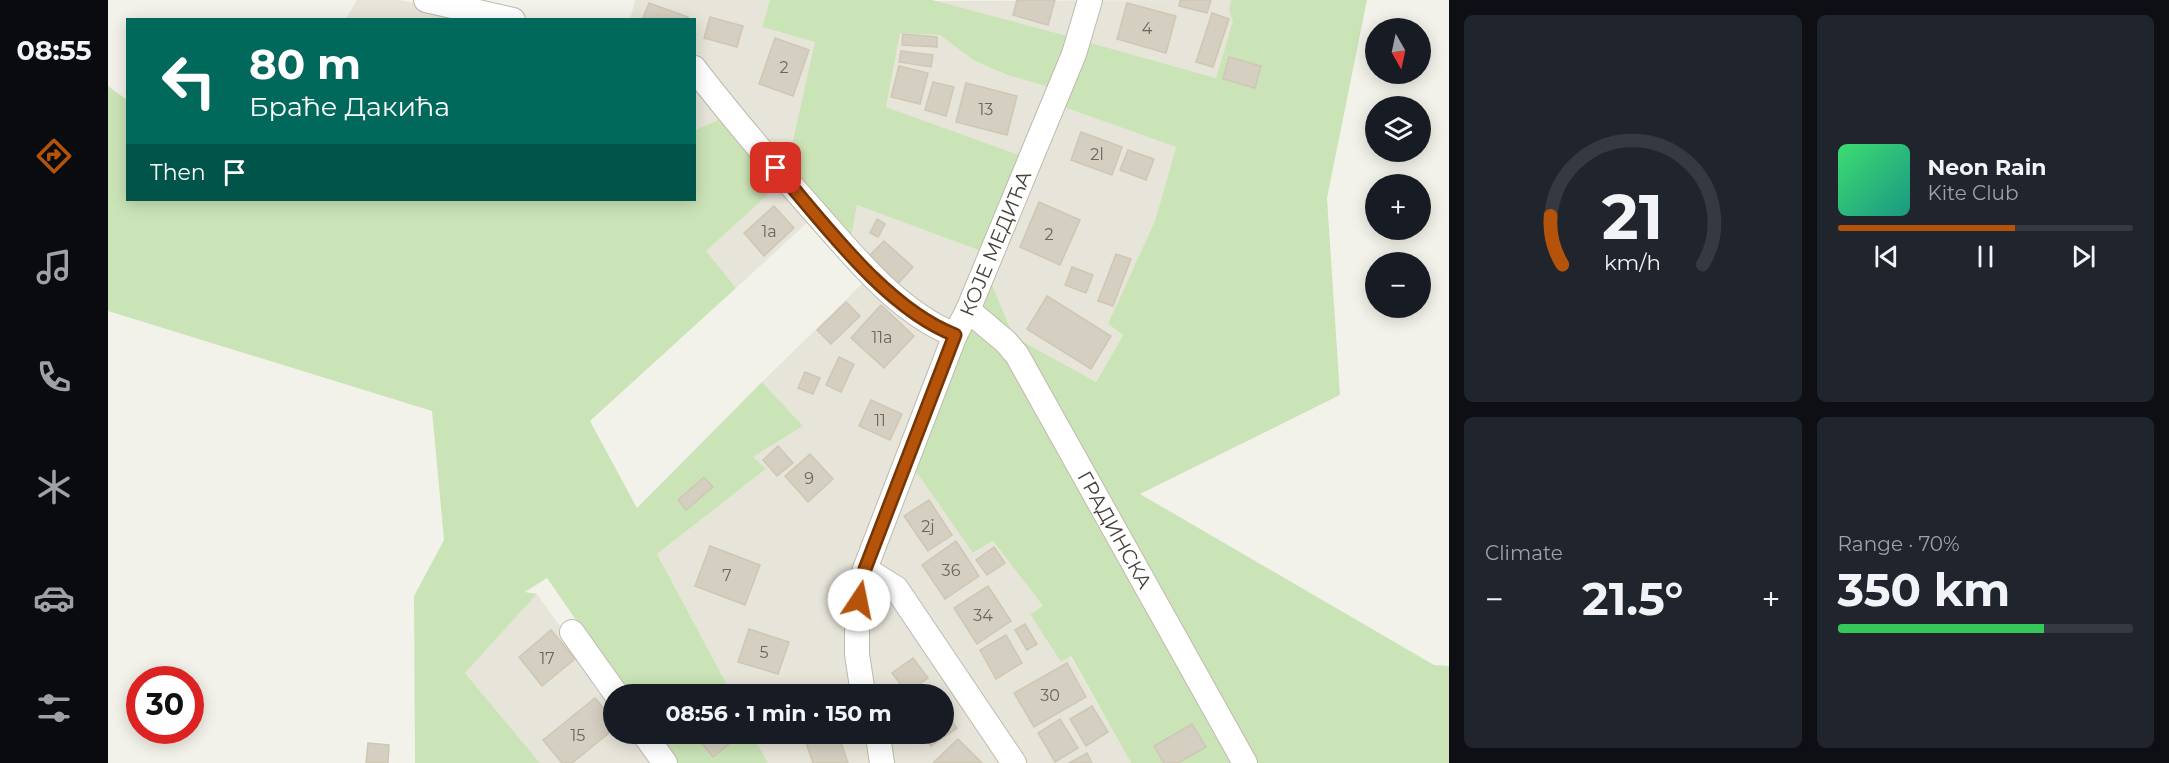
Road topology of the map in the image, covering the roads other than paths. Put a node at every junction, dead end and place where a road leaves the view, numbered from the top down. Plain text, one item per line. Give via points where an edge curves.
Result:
1 (426, 0) edge
2 (1090, 0) edge
3 (504, 18) edge
4 (696, 71) edge
5 (968, 310) junction
6 (955, 335) junction
7 (865, 569) junction
8 (572, 632) dead end
9 (609, 684) edge
10 (862, 684) edge
11 (651, 744) edge
12 (878, 744) edge
13 (665, 763) edge
14 (882, 763) edge
15 (1014, 763) edge
16 (1245, 763) edge

1 - 3 street
2 - 5 street, КОЈЕ МЕДИЋА via 1074,54
4 - 6 street via 855,259 920,316
5 - 6 street, КОЈЕ МЕДИЋА
5 - 16 street, ГРАДИНСКА via 1017,355
6 - 7 street, КОЈЕ МЕДИЋА
7 - 10 street, КОЈЕ МЕДИЋА via 857,623
7 - 15 street via 896,588
8 - 9 street
11 - 13 street
12 - 14 street

